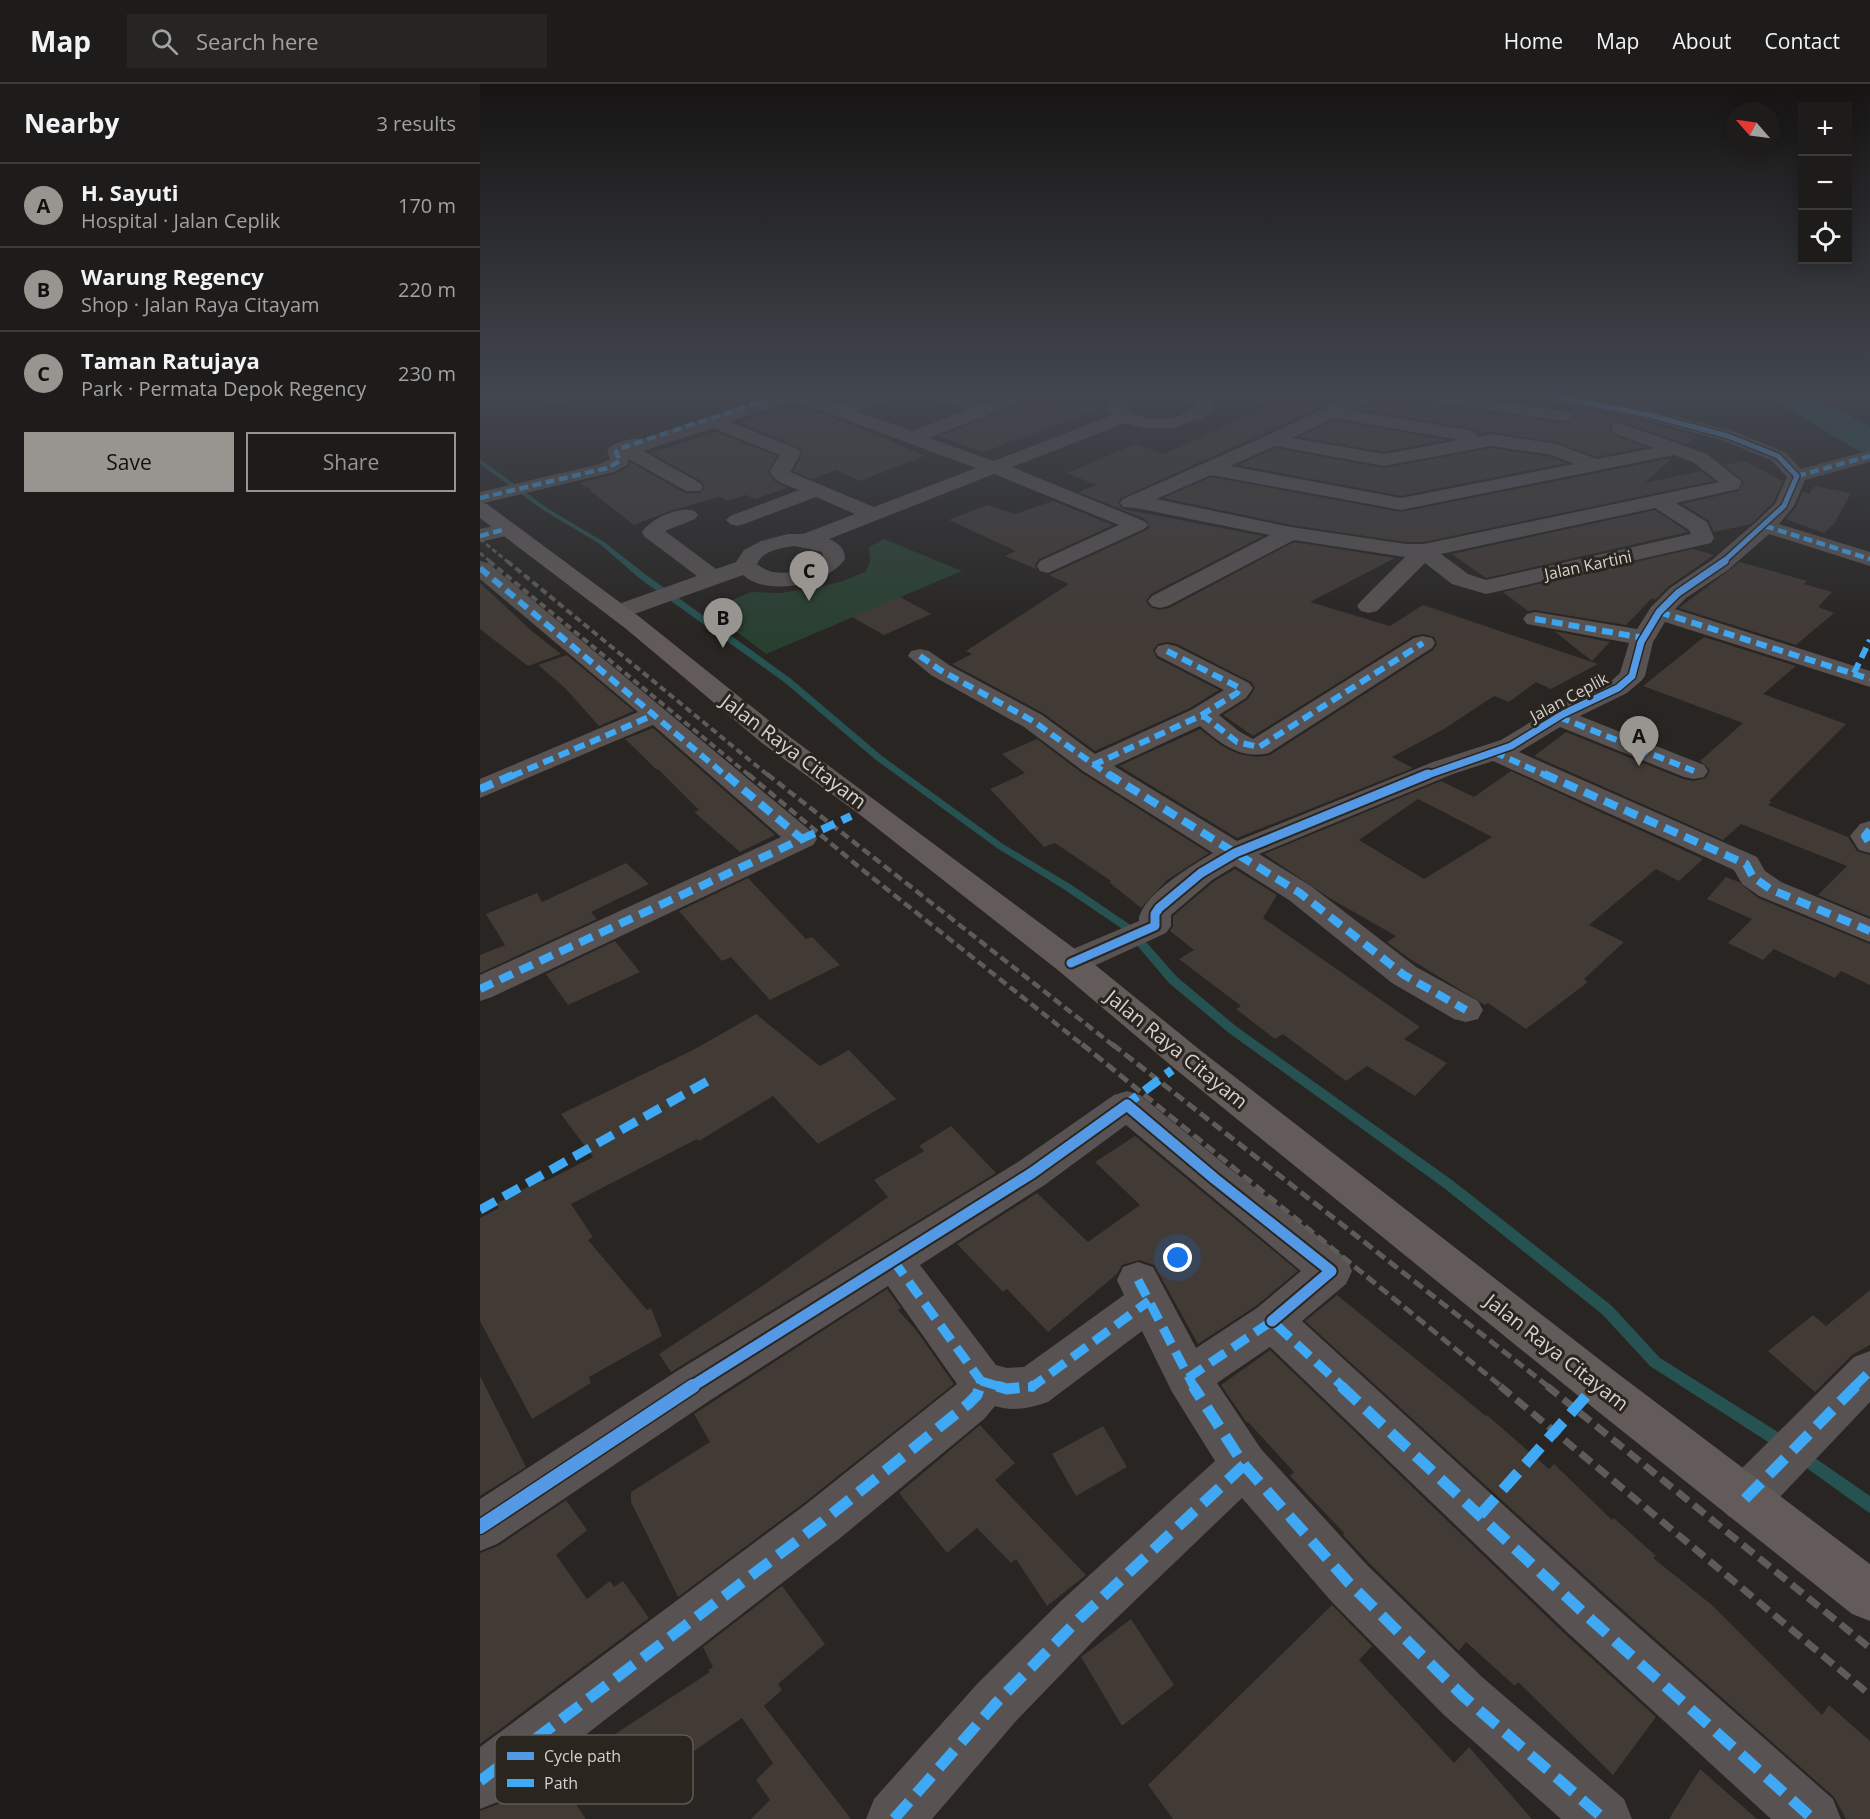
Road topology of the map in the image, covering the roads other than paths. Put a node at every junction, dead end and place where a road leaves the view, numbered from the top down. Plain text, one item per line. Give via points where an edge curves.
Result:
1 (579, 474) edge
2 (670, 474) edge
3 (781, 474) edge
4 (998, 474) edge
5 (999, 474) edge
6 (1009, 474) edge
7 (1194, 474) edge
8 (1239, 474) edge
9 (1550, 474) edge
10 (1721, 474) edge
11 (1804, 474) edge
12 (1797, 476) joint
13 (693, 487) dead end
14 (816, 490) junction
15 (1134, 501) junction
16 (1659, 501) junction
17 (1175, 510) junction
18 (489, 513) edge
19 (1110, 513) junction
20 (875, 515) junction
21 (688, 516) dead end
22 (736, 520) dead end
23 (1137, 525) junction
24 (1765, 526) junction
25 (1291, 533) junction
26 (808, 540) junction
27 (830, 547) junction
28 (1424, 551) junction
29 (1870, 559) edge
30 (1048, 566) dead end
31 (480, 568) edge
32 (752, 571) junction
33 (714, 578) junction
34 (693, 594) junction
35 (1160, 601) dead end
36 (1369, 606) dead end
37 (1659, 612) junction
38 (638, 613) junction
39 (1535, 619) dead end
40 (1644, 638) junction
41 (1423, 643) dead end
42 (1167, 651) dead end
43 (920, 656) dead end
44 (1870, 679) edge
45 (656, 714) junction
46 (1200, 716) junction
47 (1558, 717) junction
48 (1493, 751) junction
49 (1093, 765) junction
50 (1694, 771) dead end
51 (480, 789) edge
52 (1870, 830) edge
53 (1870, 844) edge
54 (1235, 853) junction
55 (1870, 931) edge
56 (1086, 957) junction
57 (480, 989) edge
58 (1466, 1010) dead end
59 (893, 1260) junction
60 (1272, 1321) junction
61 (1870, 1371) edge
62 (1188, 1378) junction
63 (981, 1381) junction
64 (1244, 1466) junction
65 (1760, 1483) junction
66 (480, 1527) edge
67 (1870, 1596) edge
68 (541, 1735) edge
69 (495, 1770) edge
70 (480, 1781) edge
71 (894, 1819) edge
72 (1604, 1819) edge
73 (1813, 1819) edge

1 - 18 street via 539,483
2 - 13 street
3 - 14 street
4 - 20 street
5 - 27 street
6 - 19 street
7 - 15 street
8 - 9 street via 1401,504
10 - 16 street via 1731,485
11 - 12 street
12 - 24 street, Jalan Ceplik via 1785,506
14 - 20 street
14 - 22 street
15 - 17 street
15 - 19 street
16 - 28 street
16 - 28 street, Jalan Kartini via 1699,527 1703,538 1486,587 1460,580
17 - 23 street
17 - 25 street
18 - 38 main road, Jalan Raya Citayam
19 - 23 street
20 - 26 street
21 - 33 street via 653,532
23 - 30 street
24 - 29 street
24 - 37 street, Jalan Ceplik
25 - 28 street
25 - 35 street
26 - 27 street
26 - 32 street via 759,549 747,560
27 - 32 street via 834,553 830,565 809,575 781,579
28 - 36 street
31 - 45 street
32 - 33 street
32 - 34 street
33 - 34 street
34 - 38 street
37 - 40 street, Jalan Ceplik
37 - 44 street
38 - 56 main road, Jalan Raya Citayam via 772,737
39 - 40 street
40 - 47 street, Jalan Ceplik via 1632,676 1618,688
41 - 46 street via 1259,747 1239,745
42 - 46 street via 1240,688
43 - 49 street via 1033,721
45 - 51 street
45 - 57 street via 802,839
46 - 49 street
47 - 48 street, Jalan Ceplik via 1511,746
47 - 50 street
48 - 54 street, Jalan Ceplik
48 - 55 street via 1746,864 1753,877 1770,889
49 - 54 street
52 - 53 street via 1865,836
54 - 56 street, Jalan Ceplik via 1201,873 1159,908 1155,926
54 - 58 street via 1300,893 1404,975
56 - 65 main road, Jalan Raya Citayam via 1187,1059
59 - 60 street via 1032,1173 1127,1105 1331,1271
59 - 63 street
59 - 66 street
60 - 62 street
60 - 73 street via 1586,1615
61 - 65 street
62 - 63 street via 1143,1291 1032,1387 1007,1389
62 - 64 street
63 - 68 street via 977,1395 968,1404 822,1522
64 - 71 street via 1079,1618 997,1702
64 - 72 street via 1349,1583 1463,1696
65 - 67 main road, Jalan Raya Citayam
69 - 70 street

